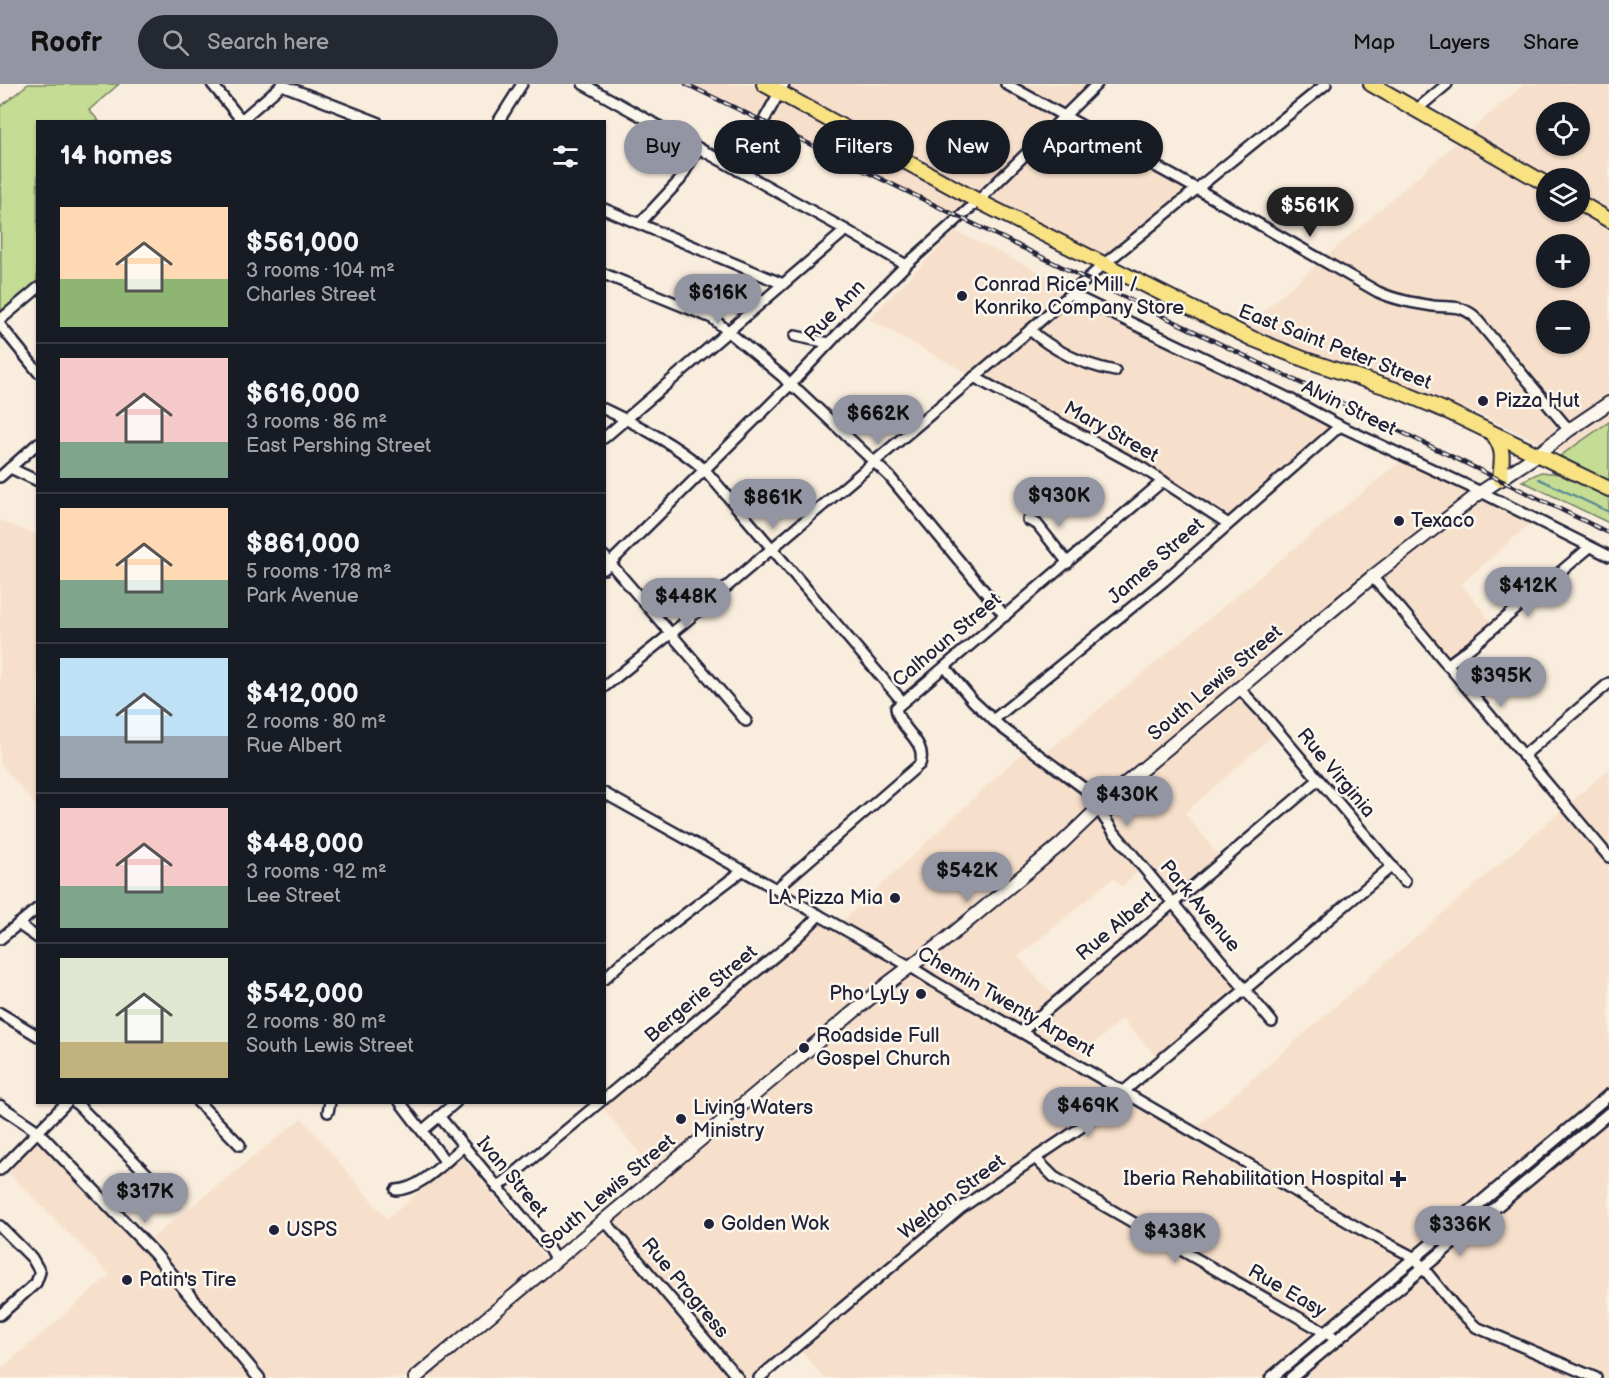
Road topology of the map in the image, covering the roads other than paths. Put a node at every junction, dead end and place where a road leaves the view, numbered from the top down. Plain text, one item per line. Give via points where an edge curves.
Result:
1 (212, 84) edge
2 (283, 84) edge
3 (522, 84) edge
4 (583, 84) edge
5 (764, 84) edge
6 (1006, 84) edge
7 (1097, 84) edge
8 (1326, 84) edge
9 (1371, 84) edge
10 (1448, 84) edge
11 (782, 88) edge
12 (1416, 110) junction
13 (1065, 116) junction
14 (240, 120) edge
15 (242, 120) edge
16 (372, 120) edge
17 (499, 120) edge
18 (648, 120) edge
19 (764, 120) edge
20 (683, 174) edge
21 (744, 174) edge
22 (1536, 178) edge
23 (1197, 189) junction
24 (978, 201) junction
25 (1590, 209) edge
26 (606, 210) edge
27 (1609, 220) edge
28 (640, 222) junction
29 (846, 230) junction
30 (906, 265) junction
31 (1103, 265) junction
32 (606, 275) edge
33 (783, 284) junction
34 (36, 290) edge
35 (1071, 294) junction
36 (0, 320) edge
37 (0, 325) edge
38 (1030, 330) junction
39 (730, 332) junction
40 (795, 336) dead end
41 (829, 343) junction
42 (36, 370) edge
43 (1115, 371) dead end
44 (974, 377) junction
45 (789, 385) junction
46 (1609, 403) edge
47 (606, 409) edge
48 (627, 420) junction
49 (1340, 426) junction
50 (1569, 430) junction
51 (1493, 434) junction
52 (606, 436) edge
53 (36, 445) edge
54 (1537, 456) junction
55 (874, 461) junction
56 (10, 468) junction
57 (705, 470) junction
58 (0, 477) edge
59 (1500, 479) junction
60 (36, 480) edge
61 (1163, 481) junction
62 (1609, 489) edge
63 (1481, 492) junction
64 (1028, 520) dead end
65 (1227, 523) junction
66 (1590, 547) junction
67 (772, 549) junction
68 (1609, 556) edge
69 (606, 562) edge
70 (1068, 562) junction
71 (1372, 578) junction
72 (1005, 615) junction
73 (671, 633) junction
74 (1447, 665) junction
75 (945, 667) junction
76 (1609, 683) edge
77 (606, 685) edge
78 (1239, 688) junction
79 (902, 701) junction
80 (993, 720) junction
81 (746, 721) dead end
82 (1523, 756) junction
83 (1318, 780) junction
84 (606, 794) edge
85 (1098, 809) junction
86 (1609, 857) edge
87 (1392, 866) junction
88 (742, 871) junction
89 (1405, 882) dead end
90 (776, 889) junction
91 (1174, 902) junction
92 (36, 910) edge
93 (819, 915) junction
94 (18, 924) junction
95 (36, 937) edge
96 (0, 939) edge
97 (911, 967) junction
98 (606, 977) edge
99 (1246, 989) junction
100 (0, 1013) edge
101 (1272, 1022) dead end
102 (1021, 1032) junction
103 (36, 1035) edge
104 (1124, 1091) junction
105 (1609, 1095) edge
106 (606, 1097) edge
107 (65, 1104) edge
108 (77, 1104) edge
109 (200, 1104) edge
110 (402, 1104) edge
111 (454, 1104) edge
112 (598, 1104) edge
113 (0, 1106) edge
114 (1609, 1113) edge
115 (439, 1116) junction
116 (37, 1131) junction
117 (422, 1131) junction
118 (240, 1145) dead end
119 (464, 1147) junction
120 (1036, 1159) junction
121 (446, 1161) junction
122 (0, 1170) edge
123 (497, 1188) junction
124 (396, 1190) dead end
125 (175, 1202) dead end
126 (605, 1221) junction
127 (0, 1226) edge
128 (1415, 1258) junction
129 (556, 1261) junction
130 (1425, 1268) junction
131 (0, 1315) edge
132 (1324, 1333) junction
133 (1338, 1340) junction
134 (259, 1378) edge
135 (416, 1378) edge
136 (738, 1378) edge
137 (759, 1378) edge
138 (1271, 1378) edge
139 (1291, 1378) edge
140 (1596, 1378) edge

1 - 14 street
2 - 15 street
2 - 16 street
3 - 17 street
4 - 18 street
5 - 11 main road, East Saint Peter Street
6 - 13 street
7 - 13 street, Rue Ann
8 - 23 street
9 - 12 main road
10 - 12 street
11 - 19 street
11 - 24 main road, East Saint Peter Street
12 - 22 main road
13 - 23 street
13 - 24 street, Rue Ann
20 - 28 street
21 - 29 street
23 - 31 street
23 - 50 street via 1378,292 1396,299 1456,306 1473,315
24 - 30 street, Rue Ann
24 - 31 main road, East Saint Peter Street
25 - 27 main road
26 - 28 street
28 - 33 street
29 - 30 street
29 - 33 street
30 - 41 street, Rue Ann
31 - 35 street
31 - 51 main road, East Saint Peter Street via 1253,339 1396,390
32 - 39 street via 712,318
33 - 39 street
34 - 36 street
35 - 38 street
35 - 49 street, Alvin Street
37 - 42 street
38 - 43 street via 1069,355
38 - 44 street
39 - 45 street
39 - 48 street
40 - 41 street
41 - 45 street, Rue Ann
44 - 55 street
44 - 61 street, Mary Street
45 - 55 street
45 - 57 street, Rue Ann
46 - 50 main road, South Lewis Street
47 - 48 street
48 - 52 street
48 - 57 street via 687,454
49 - 63 street, Alvin Street
49 - 65 street, James Street
50 - 54 main road, South Lewis Street
51 - 54 main road, East Saint Peter Street
51 - 59 main road via 1502,451
53 - 56 street
54 - 59 main road, South Lewis Street
54 - 62 main road, East Saint Peter Street
55 - 67 street
55 - 72 street
56 - 58 street
56 - 60 street
57 - 67 street
57 - 69 street, Rue Ann
59 - 63 main road, South Lewis Street
61 - 65 street, Mary Street
61 - 70 street, Calhoun Street
63 - 66 street, Alvin Street
63 - 71 main road, South Lewis Street
64 - 70 street via 1037,524
65 - 80 street, James Street via 1164,581
66 - 68 street, Alvin Street
66 - 74 street
67 - 73 street
67 - 79 street
69 - 73 street
70 - 72 street, Calhoun Street
71 - 74 street
71 - 78 main road, South Lewis Street
72 - 75 street, Calhoun Street
73 - 77 street
73 - 81 street
74 - 82 street
75 - 79 street, Calhoun Street
75 - 80 street, Park Avenue
76 - 82 street
78 - 83 street, Rue Virginia
78 - 85 main road, South Lewis Street
79 - 90 street, Calhoun Street via 896,708 897,717 921,746 920,764
80 - 85 street, Park Avenue via 1085,789
82 - 86 street
83 - 87 street, Rue Virginia
83 - 91 street, Rue Albert
84 - 88 street, Chemin Twenty Arpent
85 - 91 street, Park Avenue
85 - 97 main road, South Lewis Street
87 - 89 street, Rue Virginia
87 - 99 street, Weldon Street
88 - 90 street, Chemin Twenty Arpent
88 - 98 street
90 - 93 street, Chemin Twenty Arpent
91 - 99 street, Park Avenue
91 - 102 street, Rue Albert
92 - 94 street
93 - 97 street, Chemin Twenty Arpent
93 - 106 street, Bergerie Street via 778,955
94 - 95 street
94 - 96 street
97 - 102 street, Chemin Twenty Arpent
97 - 126 main road, South Lewis Street
99 - 101 street, Park Avenue
99 - 104 street, Weldon Street
100 - 103 street
102 - 104 street, Chemin Twenty Arpent
104 - 120 street, Weldon Street
104 - 128 street, Chemin Twenty Arpent
105 - 128 street
107 - 116 street
108 - 125 street
109 - 118 street
110 - 117 street
111 - 115 street
112 - 123 street
113 - 116 street
114 - 130 street
115 - 117 street
115 - 119 street, Ivan Street
116 - 122 street
116 - 134 street via 155,1254
117 - 121 street
119 - 121 street
119 - 123 street, Ivan Street
120 - 132 street, Rue Easy via 1054,1177
120 - 137 street, Weldon Street via 961,1208
121 - 124 street via 415,1185
123 - 129 street, Ivan Street
126 - 129 main road, South Lewis Street
126 - 136 street, Rue Progress
127 - 131 street via 32,1258 40,1272 36,1283
128 - 130 street, Chemin Twenty Arpent
128 - 132 street
129 - 135 main road, South Lewis Street
130 - 133 street
130 - 140 street, Chemin Twenty Arpent via 1476,1327
132 - 133 street, Rue Easy
132 - 138 street
133 - 139 street

